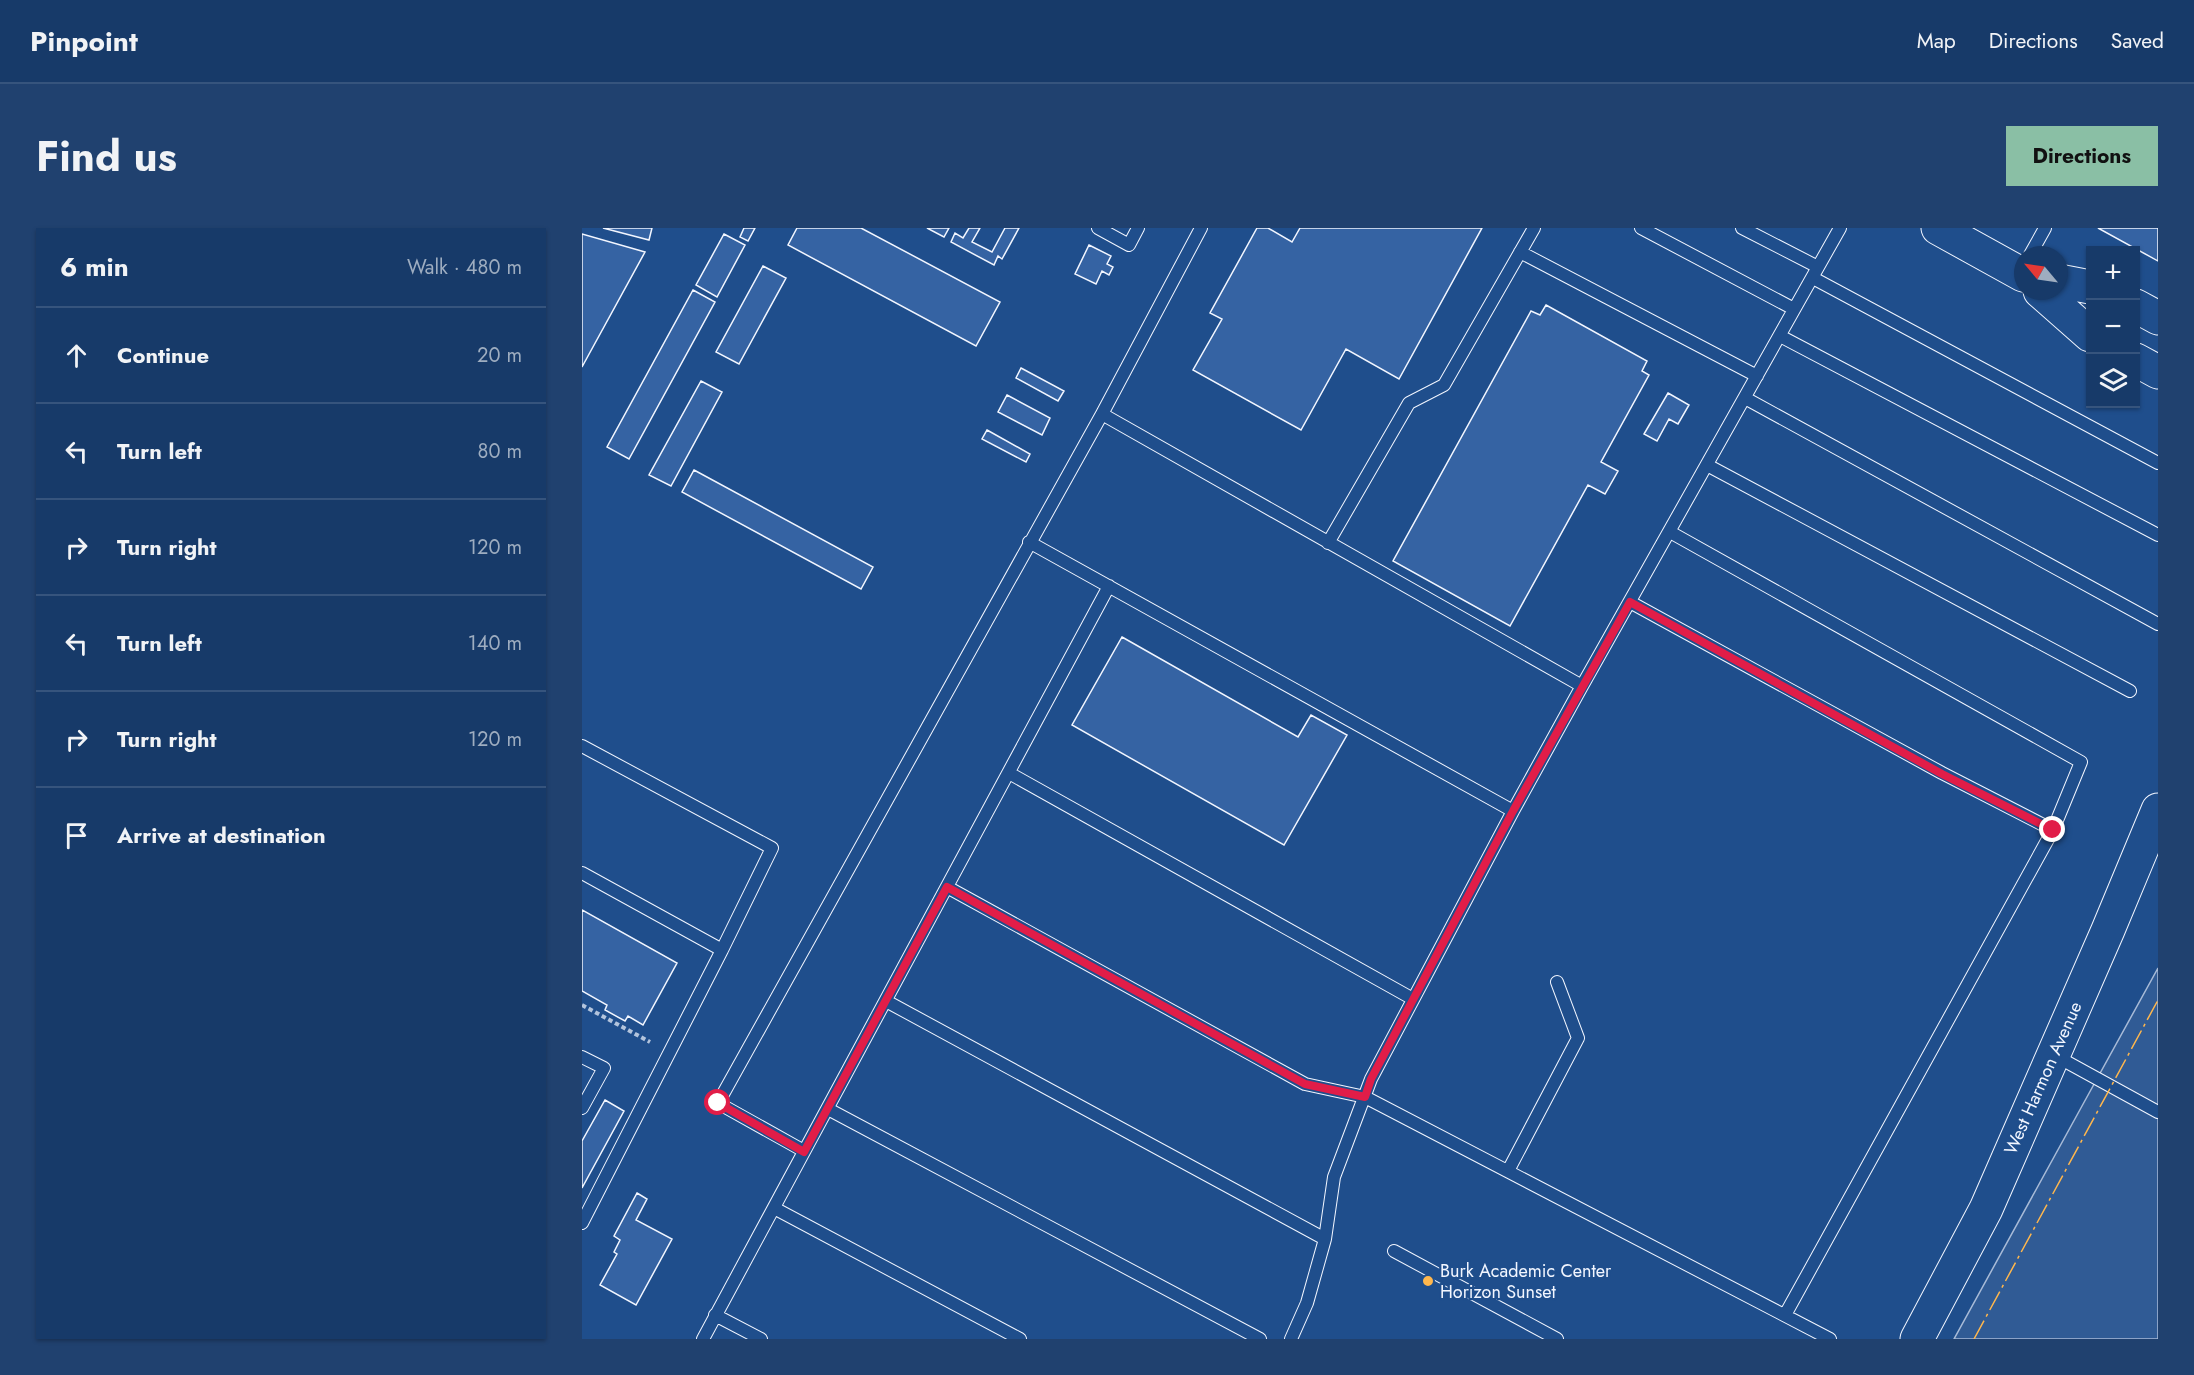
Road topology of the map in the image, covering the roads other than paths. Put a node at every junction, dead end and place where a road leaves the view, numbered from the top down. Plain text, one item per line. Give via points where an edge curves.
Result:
1 (1098, 228) edge
2 (1138, 228) edge
3 (1201, 228) edge
4 (1534, 228) edge
5 (1641, 228) edge
6 (1742, 228) edge
7 (1840, 228) edge
8 (1938, 228) edge
9 (2045, 228) edge
10 (2038, 246) edge
11 (1520, 252) junction
12 (2014, 266) edge
13 (1815, 273) junction
14 (2068, 283) edge
15 (2086, 286) edge
16 (2053, 300) edge
17 (2140, 308) edge
18 (1794, 309) junction
19 (2158, 318) edge
20 (2086, 333) edge
21 (1780, 336) junction
22 (2140, 362) edge
23 (2158, 372) edge
24 (1757, 376) junction
25 (1745, 398) junction
26 (1102, 414) junction
27 (2158, 463) edge
28 (1707, 465) junction
29 (1670, 532) junction
30 (2158, 535) edge
31 (1029, 542) junction
32 (1328, 543) junction
33 (1109, 586) junction
34 (1630, 602) junction
35 (2158, 624) edge
36 (1582, 686) junction
37 (2130, 691) dead end
38 (582, 746) edge
39 (1009, 773) junction
40 (2158, 810) edge
41 (1513, 811) junction
42 (2053, 830) junction
43 (582, 873) edge
44 (947, 887) junction
45 (722, 950) junction
46 (1557, 982) dead end
47 (1413, 999) junction
48 (886, 1001) junction
49 (2053, 1055) junction
50 (582, 1057) edge
51 (1365, 1097) junction
52 (582, 1108) edge
53 (828, 1109) junction
54 (2158, 1112) edge
55 (804, 1152) junction
56 (1508, 1171) junction
57 (774, 1208) junction
58 (582, 1223) edge
59 (1325, 1239) junction
60 (1394, 1251) dead end
61 (716, 1315) junction
62 (1785, 1315) junction
63 (703, 1339) edge
64 (761, 1339) edge
65 (1020, 1339) edge
66 (1260, 1339) edge
67 (1291, 1339) edge
68 (1557, 1339) edge
69 (1830, 1339) edge
70 (1917, 1339) edge

1 - 2 lane via 1129,245
3 - 26 lane
4 - 11 lane
5 - 18 lane
6 - 13 lane
7 - 13 lane
8 - 12 main road
9 - 10 lane
11 - 24 lane
11 - 32 lane via 1444,385 1409,403
13 - 18 lane
13 - 27 lane
14 - 15 main road
16 - 20 main road
17 - 19 main road
18 - 21 lane
21 - 24 lane
21 - 30 lane
22 - 23 main road
24 - 25 lane
25 - 28 lane
25 - 35 lane
26 - 31 lane
26 - 32 lane
28 - 29 lane
28 - 37 lane
29 - 34 lane
29 - 42 lane via 2081,762
31 - 33 lane
31 - 55 lane via 718,1103
32 - 36 lane
33 - 39 lane
33 - 41 lane
34 - 36 lane
34 - 42 lane via 1942,774
36 - 41 lane
38 - 45 lane via 772,848
39 - 44 lane
39 - 47 lane
40 - 49 main road, West Harmon Avenue
41 - 47 lane
42 - 62 lane
43 - 45 lane
44 - 48 lane
44 - 51 lane via 1305,1084
45 - 58 lane
46 - 56 lane via 1578,1038
47 - 51 lane
48 - 53 lane
48 - 59 lane
49 - 54 lane
49 - 70 main road, West Harmon Avenue via 1986,1209
50 - 52 lane via 604,1068
51 - 56 lane
51 - 59 lane via 1334,1177
53 - 55 lane
53 - 66 lane
55 - 57 lane
56 - 62 lane
57 - 61 lane
57 - 65 lane
59 - 67 lane via 1307,1303
60 - 68 lane
61 - 63 lane
61 - 64 lane
62 - 69 lane

